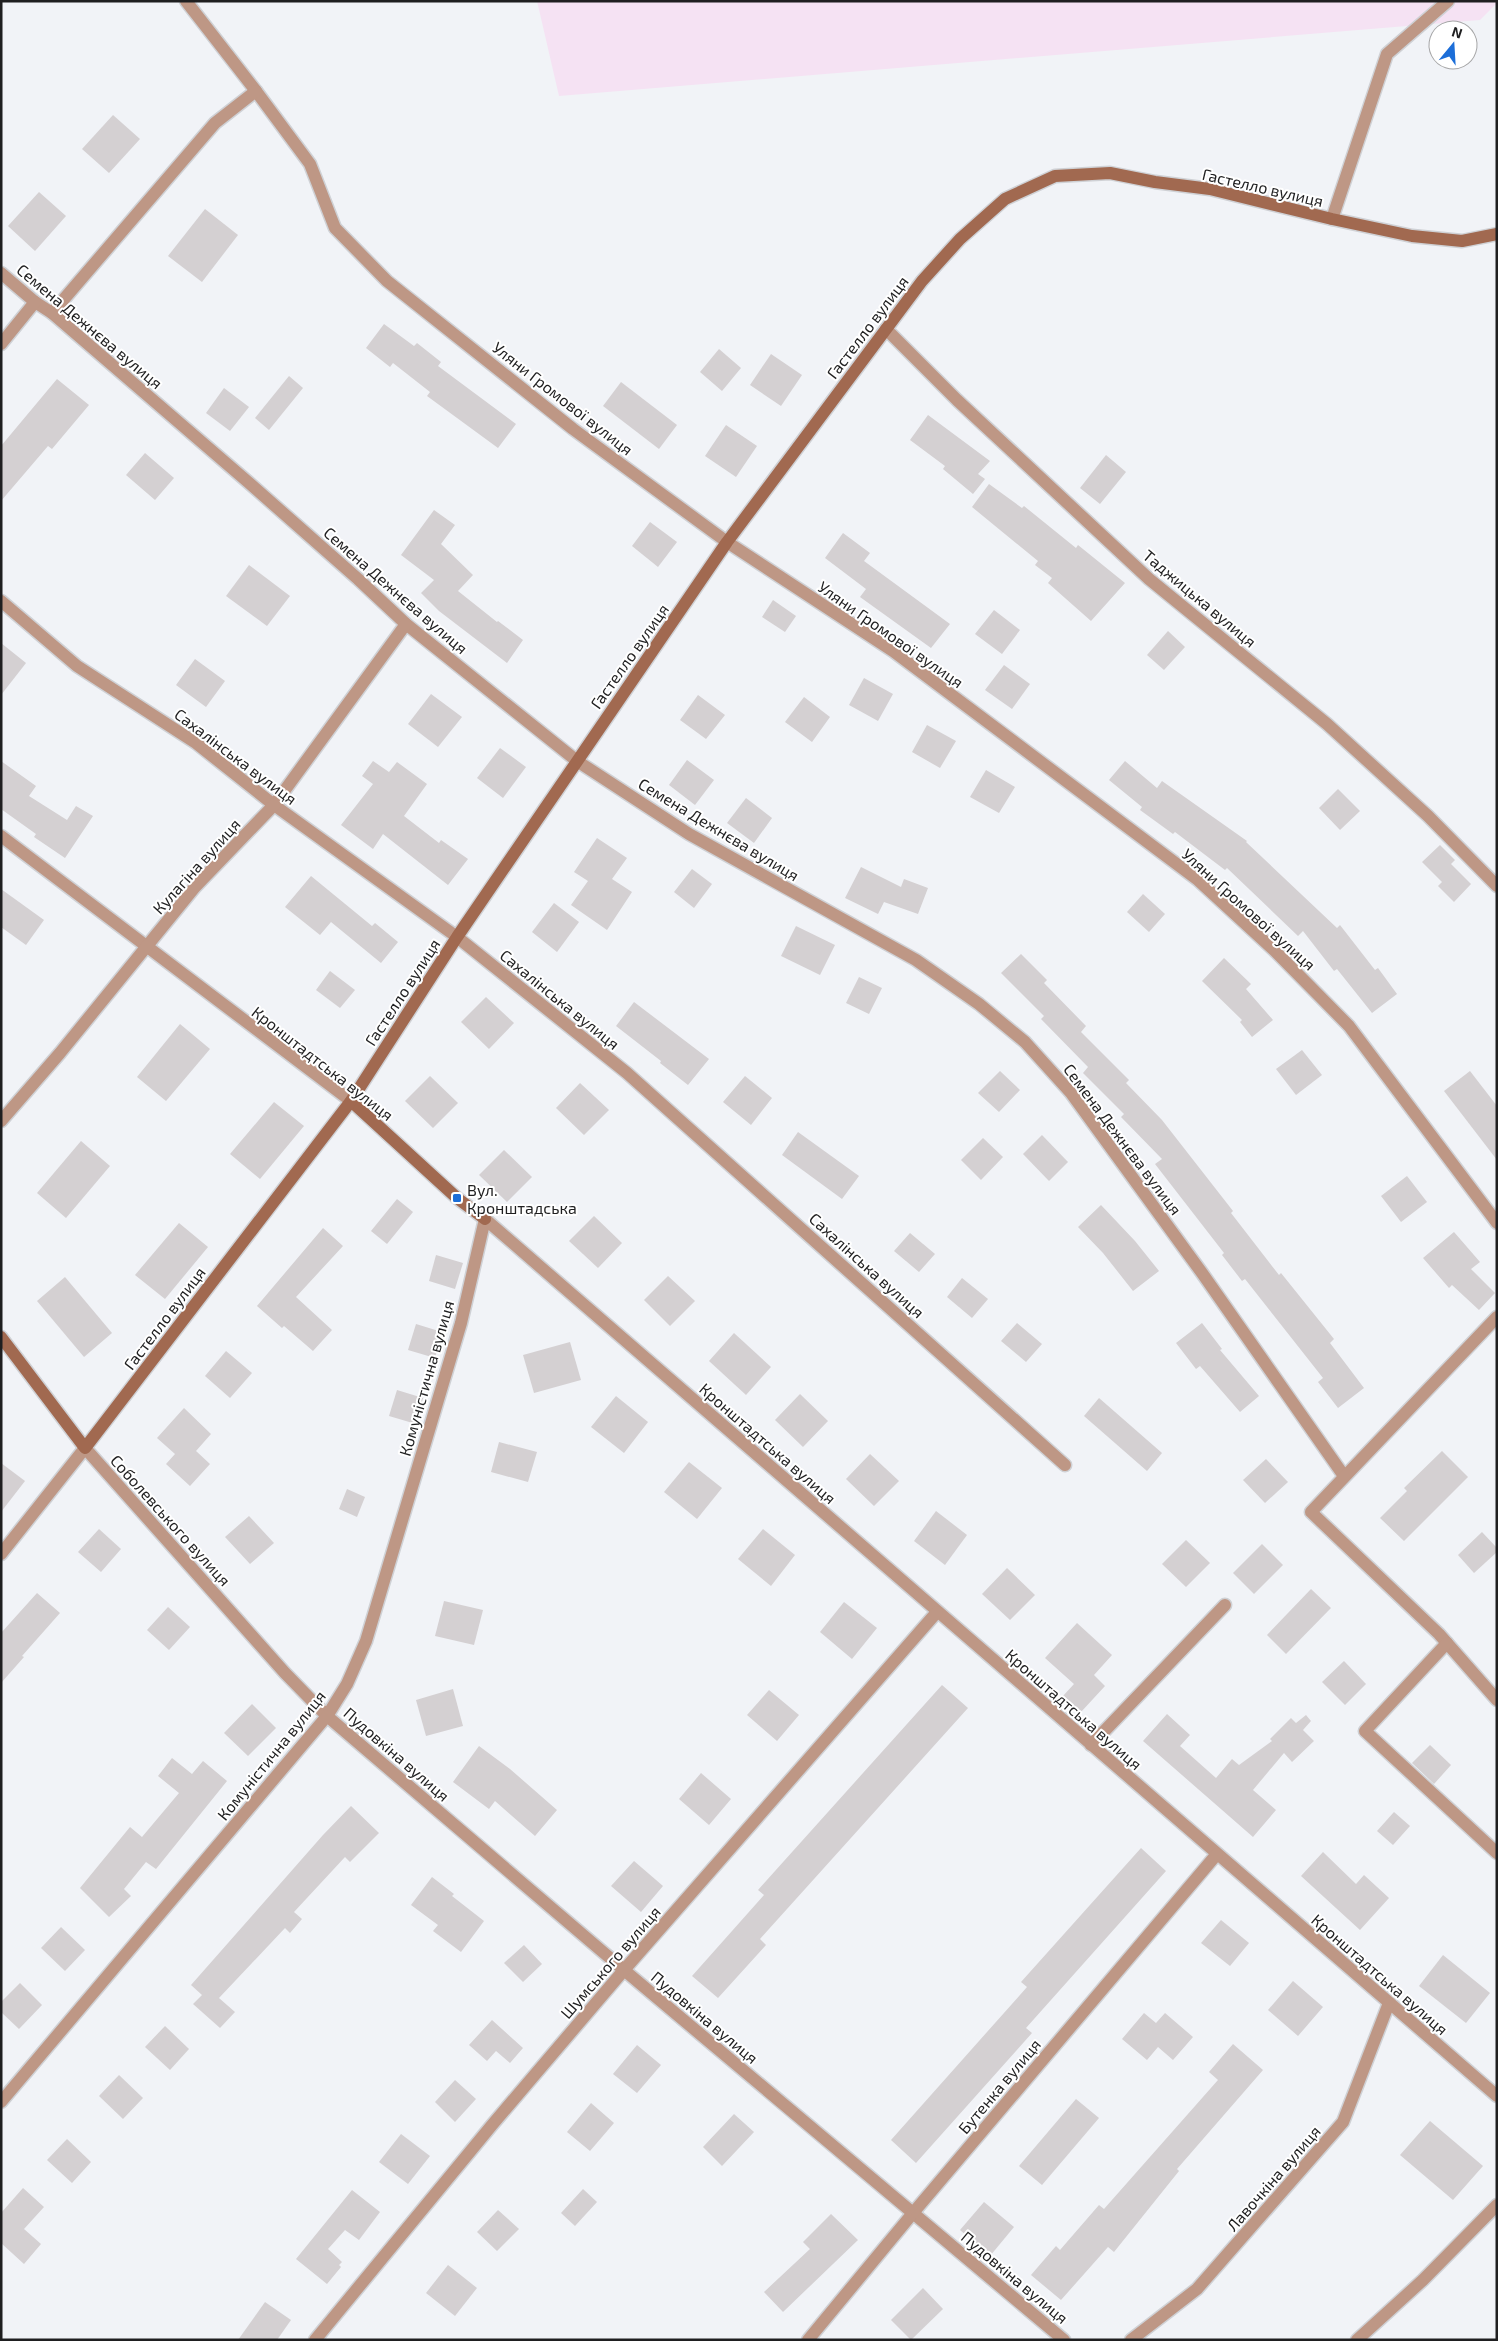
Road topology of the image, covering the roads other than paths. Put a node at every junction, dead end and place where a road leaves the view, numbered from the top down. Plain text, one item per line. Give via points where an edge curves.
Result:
1 (186, 1) edge
2 (1448, 1) edge
3 (256, 91) junction
4 (1332, 219) junction
5 (1497, 234) edge
6 (1, 273) edge
7 (34, 302) junction
8 (52, 313) junction
9 (886, 329) junction
10 (1, 344) edge
11 (727, 542) junction
12 (1, 601) edge
13 (406, 624) junction
14 (577, 761) junction
15 (274, 805) junction
16 (1, 836) edge
17 (1497, 886) edge
18 (457, 937) junction
19 (146, 947) junction
20 (351, 1101) junction
21 (1, 1121) edge
22 (485, 1219) junction
23 (1497, 1223) edge
24 (1497, 1317) edge
25 (1, 1337) edge
26 (85, 1448) junction
27 (1064, 1465) dead end
28 (1344, 1476) junction
29 (1, 1554) edge
30 (1225, 1605) dead end
31 (937, 1612) junction
32 (1447, 1643) junction
33 (1497, 1700) edge
34 (327, 1716) junction
35 (1091, 1745) junction
36 (1497, 1853) edge
37 (1217, 1854) junction
38 (624, 1970) junction
39 (1389, 2003) junction
40 (1497, 2096) edge
41 (1, 2102) edge
42 (1497, 2205) edge
43 (913, 2213) junction
44 (314, 2340) edge
45 (808, 2340) edge
46 (1064, 2340) edge
47 (1131, 2340) edge
48 (1357, 2340) edge

1 - 3 street, Уляни Громової вулиця
2 - 4 street via 1387,54
3 - 8 street via 215,123
3 - 11 street, Уляни Громової вулиця via 310,164 335,228 387,281 573,430
4 - 5 street, Гастелло вулиця via 1412,236 1462,241
4 - 9 street, Гастелло вулиця via 1210,189 1110,173 1055,176 1006,199 960,239
6 - 7 street, Семена Дежнєва вулиця
7 - 8 street, Семена Дежнєва вулиця
7 - 10 street
8 - 13 street, Семена Дежнєва вулиця
9 - 11 street, Гастелло вулиця
9 - 17 street, Таджицька вулиця via 957,400 1149,579 1327,724 1428,816
11 - 14 street, Гастелло вулиця
11 - 23 street, Уляни Громової вулиця via 893,651 1198,880 1274,950 1349,1026
12 - 15 street, Сахалінська вулиця via 77,666 196,743
13 - 14 street, Семена Дежнєва вулиця
13 - 15 street, Кулагіна вулиця
14 - 18 street, Гастелло вулиця
14 - 28 street, Семена Дежнєва вулиця via 689,834 916,960 979,1004 1025,1042 1071,1092
15 - 18 street, Сахалінська вулиця
15 - 19 street, Кулагіна вулиця via 195,887
16 - 19 street, Кронштадтська вулиця
18 - 20 street, Гастелло вулиця
18 - 27 street, Сахалінська вулиця via 627,1073
19 - 20 street, Кронштадтська вулиця
19 - 21 street, Кулагіна вулиця
20 - 22 street, Кронштадтська вулиця via 457,1198
20 - 26 street, Гастелло вулиця
22 - 31 street, Кронштадтська вулиця
22 - 34 street, Комуністична вулиця via 461,1323 366,1641 347,1684
24 - 28 street
25 - 26 street, Соболевського вулиця
26 - 29 street, Гастелло вулиця
26 - 34 street, Соболевського вулиця
28 - 32 street via 1311,1512
30 - 35 street
31 - 35 street, Кронштадтська вулиця
31 - 38 street, Шумського вулиця
32 - 33 street
32 - 36 street via 1365,1731
34 - 38 street, Пудовкіна вулиця
34 - 41 street, Комуністична вулиця
35 - 37 street, Кронштадтська вулиця
37 - 39 street, Кронштадтська вулиця
37 - 43 street, Бутенка вулиця
38 - 43 street, Пудовкіна вулиця
38 - 44 street, Шумського вулиця
39 - 40 street, Кронштадтська вулиця
39 - 47 street, Лавочкіна вулиця via 1343,2122 1197,2289
42 - 48 street via 1423,2280
43 - 45 street, Бутенка вулиця
43 - 46 street, Пудовкіна вулиця

